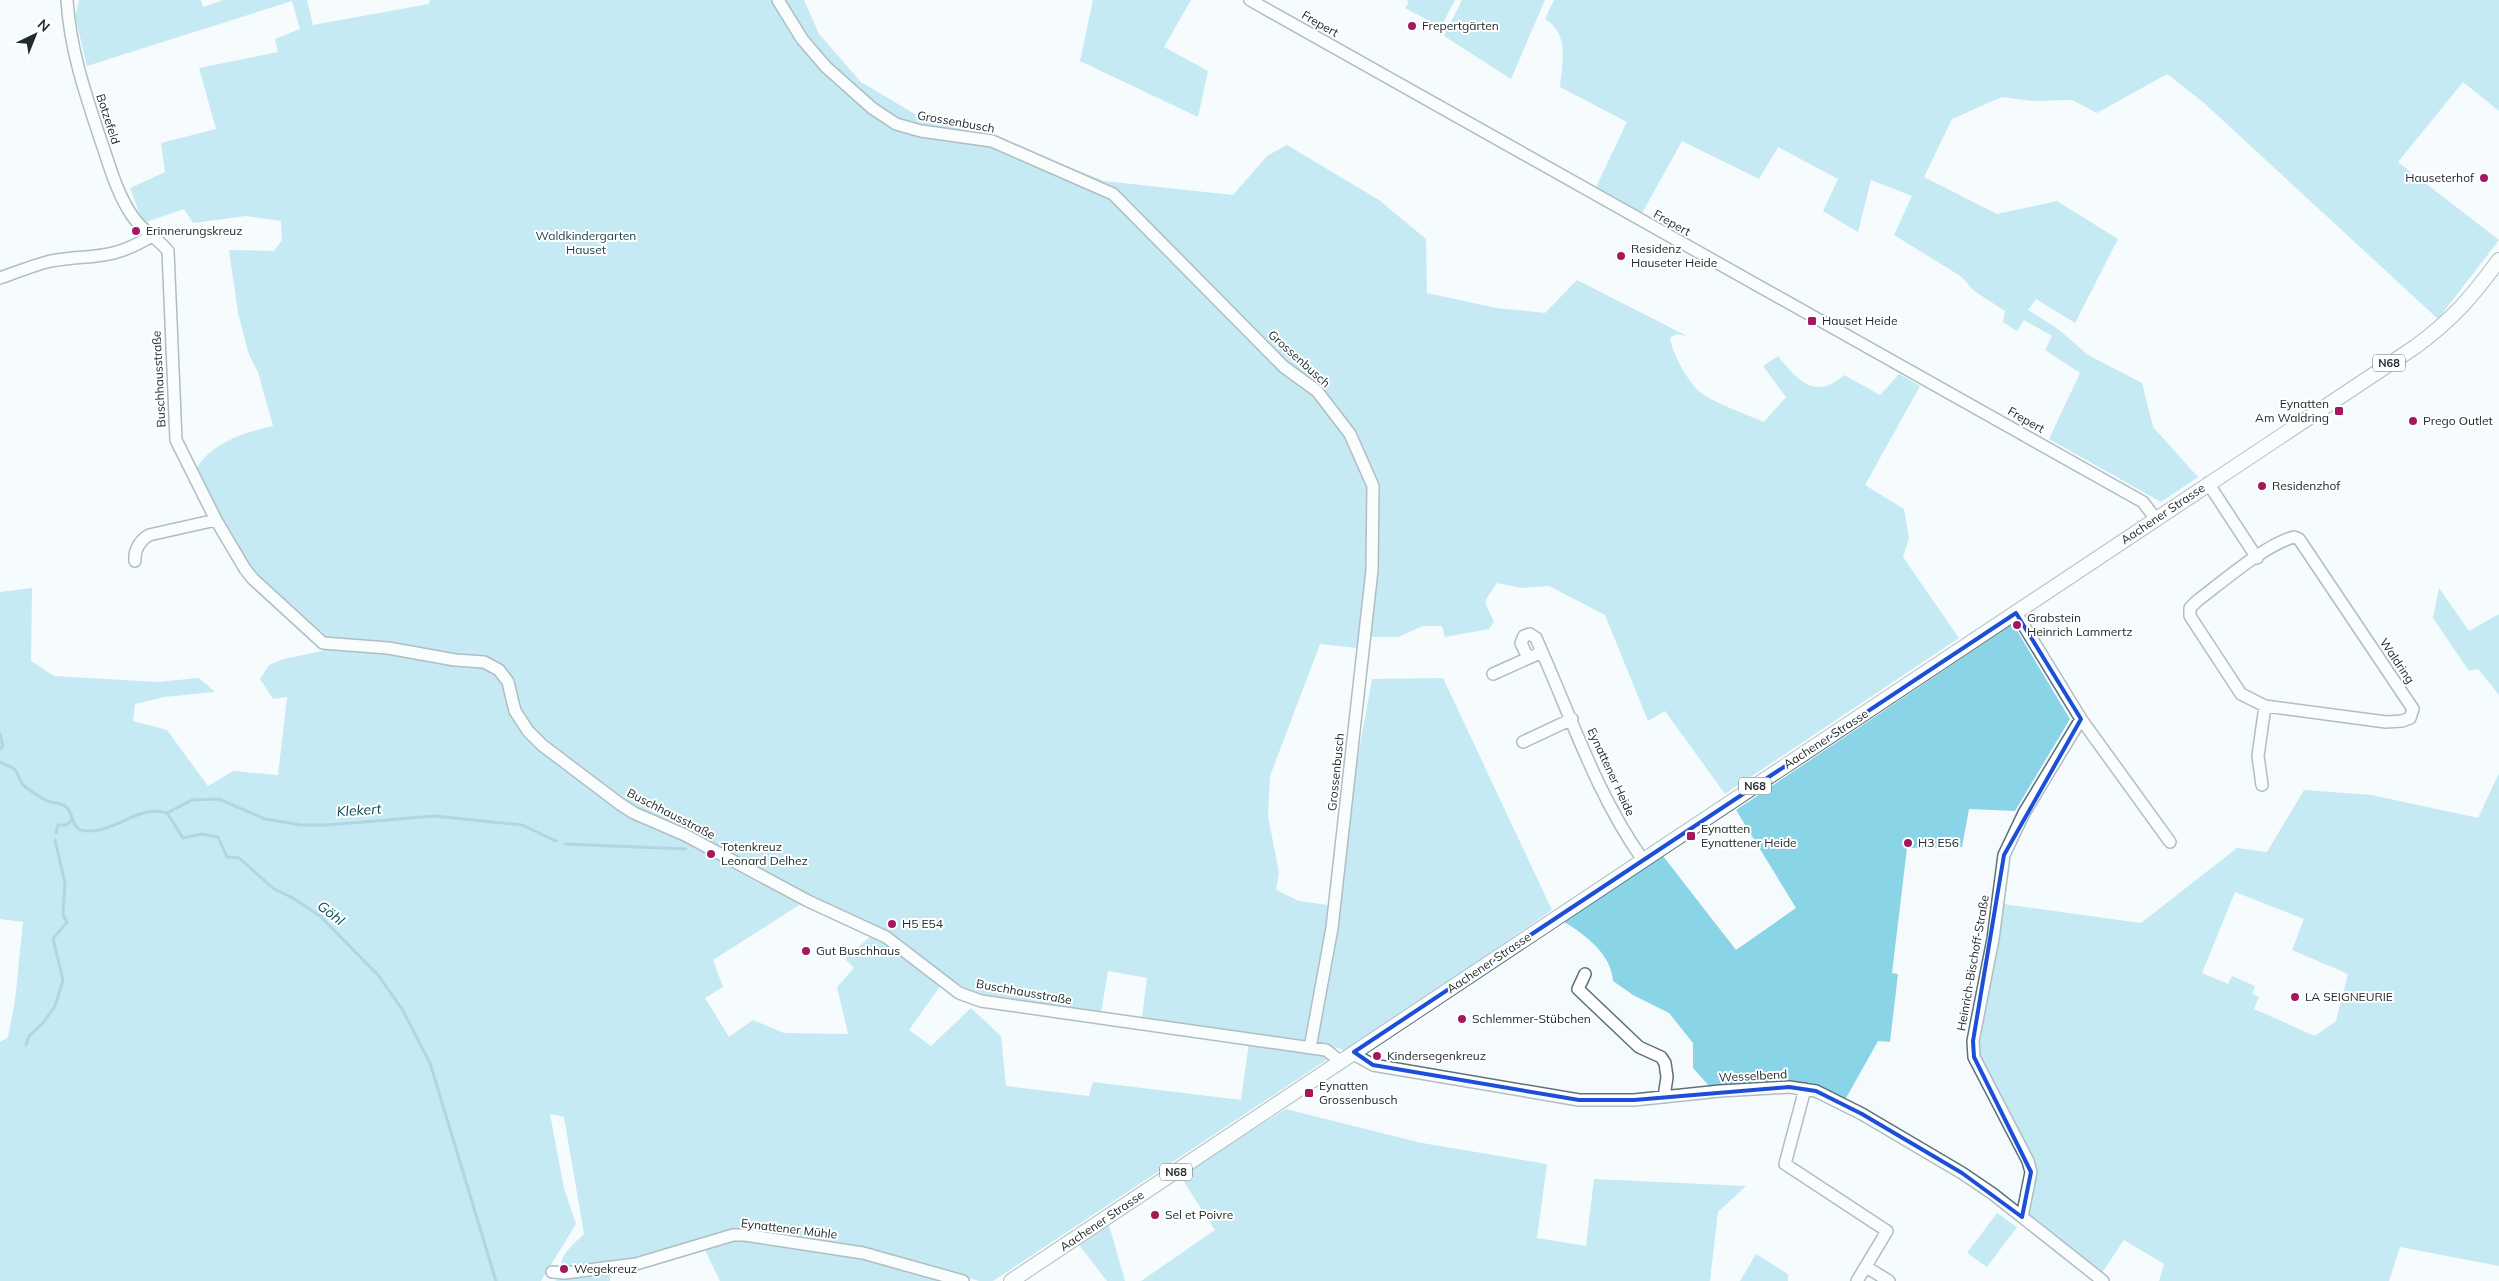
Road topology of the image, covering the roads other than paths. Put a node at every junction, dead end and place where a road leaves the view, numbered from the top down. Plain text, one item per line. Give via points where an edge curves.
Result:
1 (778, 0) edge
2 (1250, 0) edge
3 (68, 1) edge
4 (150, 237) junction
5 (2499, 260) edge
6 (0, 278) edge
7 (2208, 483) junction
8 (2156, 518) junction
9 (216, 520) junction
10 (2257, 558) junction
11 (135, 561) dead end
12 (2016, 613) junction
13 (1542, 652) junction
14 (1528, 658) junction
15 (1493, 674) dead end
16 (2265, 706) junction
17 (1572, 719) junction
18 (2081, 719) junction
19 (1522, 742) dead end
20 (2262, 785) dead end
21 (2170, 842) dead end
22 (1643, 860) junction
23 (1585, 974) dead end
24 (1310, 1048) junction
25 (1354, 1052) junction
26 (1340, 1061) junction
27 (1804, 1089) junction
28 (1664, 1096) junction
29 (2022, 1217) junction
30 (1866, 1266) junction
31 (552, 1272) dead end
32 (963, 1281) edge
33 (1011, 1281) edge
34 (1857, 1281) edge
35 (1889, 1281) edge
36 (2103, 1281) edge

1 - 24 street, Grossenbusch via 802,39 826,67 872,108 896,124 920,131 992,141 1113,194 1284,367 1317,391 1350,434 1373,486 1372,570 1332,928
2 - 8 street, Frepert via 2143,502
3 - 4 street, Botzefeld via 74,56 110,167 130,214
4 - 6 street via 112,255 52,261
4 - 9 street, Buschhausstraße via 168,251 176,440
5 - 7 main road, Aachener Strasse / N68 via 2468,302 2431,335
7 - 8 main road, Aachener Strasse / N68
7 - 10 street
8 - 12 main road, Aachener Strasse / N68
9 - 11 street via 149,535 141,540
9 - 24 street, Buschhausstraße via 236,556 254,579 323,643 388,648 484,662 499,670 508,682 515,711 528,731 542,746 620,804 808,901 886,937 959,993 981,1001
10 - 16 street, Waldring via 2196,601 2190,608 2190,616 2241,694
10 - 16 street, Waldring via 2287,539 2299,539 2413,709 2410,718 2386,722
12 - 18 street
12 - 22 main road, Aachener Strasse / N68
13 - 14 street
13 - 14 street, Eynattener Heide via 1536,638 1530,634 1524,636 1521,643
13 - 17 street, Eynattener Heide
14 - 15 street
16 - 20 street via 2258,756
17 - 19 street, Eynattener Heide
17 - 22 street, Eynattener Heide via 1597,780 1621,827
18 - 21 street
18 - 29 street, Heinrich-Bischoff-Straße via 2024,813 2004,855 1993,939 1973,1041 1974,1057 2032,1172
22 - 25 main road, Aachener Strasse / N68
23 - 28 street via 1578,989 1639,1047 1661,1057 1665,1063
24 - 26 street, Buschhausstraße via 1326,1050
25 - 26 main road, Aachener Strasse / N68
25 - 28 street, Wesselbend via 1373,1065 1579,1100 1634,1100
26 - 33 main road, Aachener Strasse / N68
27 - 28 street, Wesselbend via 1789,1087
27 - 29 street, Wesselbend via 1832,1097 1962,1172
27 - 30 street via 1785,1164 1887,1231
29 - 36 street, Wesselbend
30 - 34 street
30 - 35 street
31 - 32 street, Eynattener Mühle via 636,1264 733,1235 745,1235 863,1253

